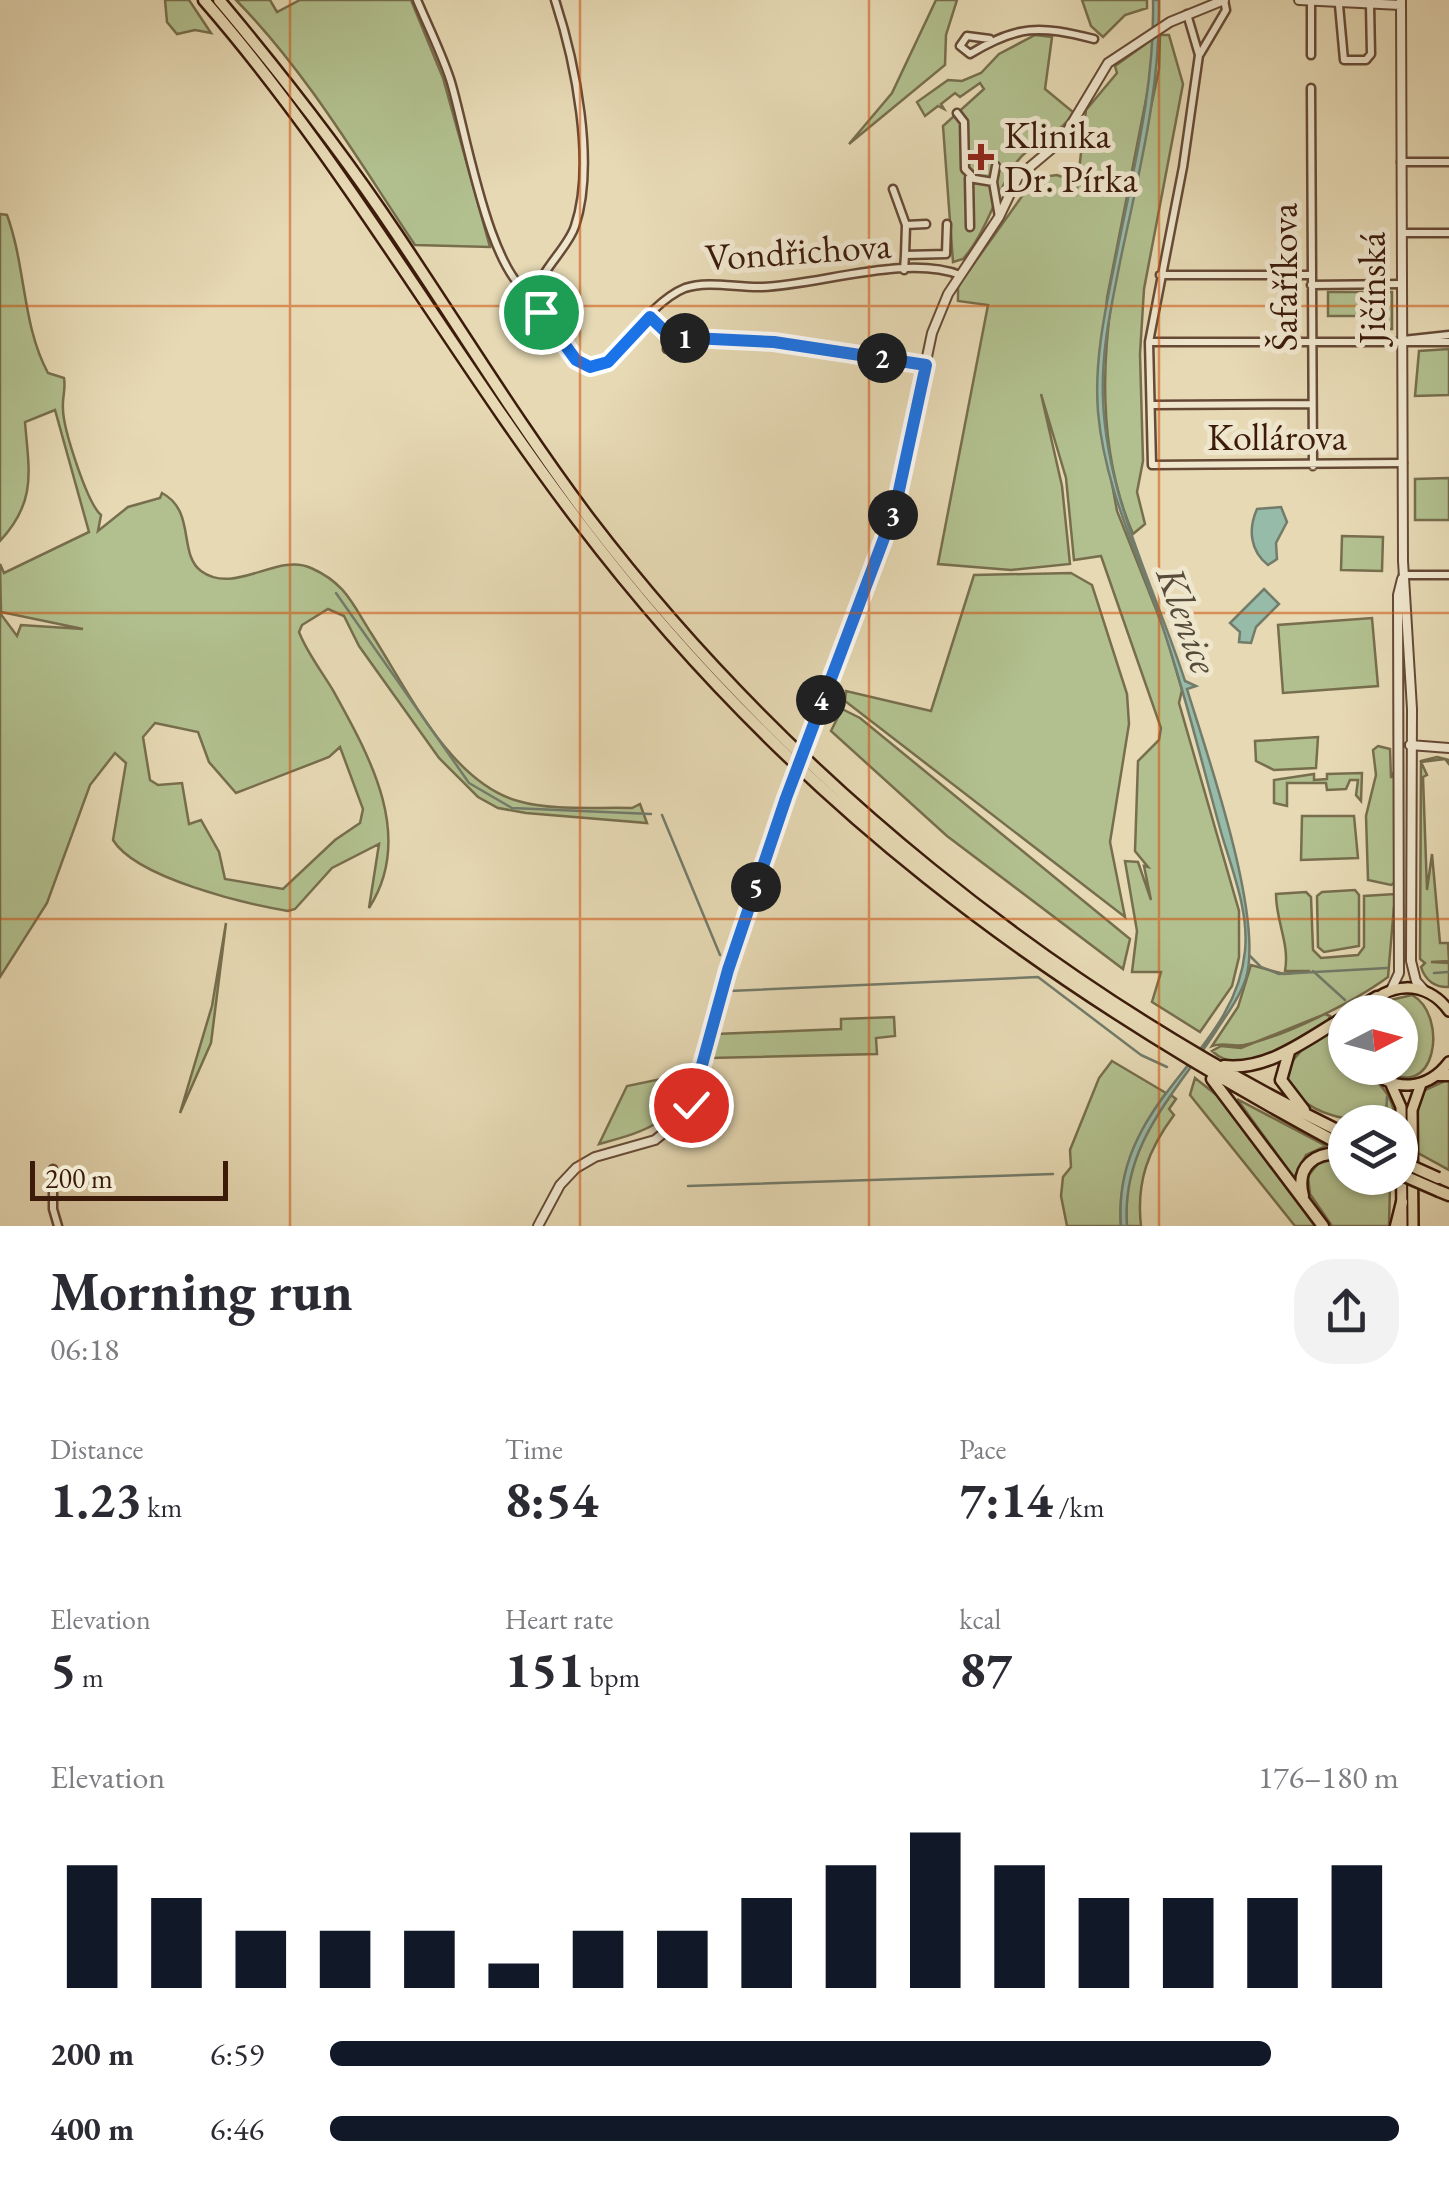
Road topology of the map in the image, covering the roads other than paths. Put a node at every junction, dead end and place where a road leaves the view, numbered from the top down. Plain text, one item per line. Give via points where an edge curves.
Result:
1 (204, 0) edge
2 (219, 0) edge
3 (417, 0) edge
4 (555, 0) edge
5 (1224, 0) edge
6 (1299, 0) edge
7 (1311, 2) junction
8 (1401, 2) edge
9 (1339, 5) junction
10 (1370, 5) junction
11 (1187, 14) junction
12 (990, 39) dead end
13 (1094, 39) dead end
14 (1200, 55) junction
15 (1311, 55) dead end
16 (1311, 88) dead end
17 (957, 113) dead end
18 (1401, 162) junction
19 (1449, 162) edge
20 (996, 166) dead end
21 (972, 176) junction
22 (993, 182) junction
23 (893, 189) dead end
24 (999, 217) junction
25 (926, 224) dead end
26 (948, 224) dead end
27 (906, 225) junction
28 (970, 227) dead end
29 (1402, 233) junction
30 (1449, 233) edge
31 (905, 255) junction
32 (904, 270) junction
33 (1160, 275) junction
34 (1311, 275) junction
35 (960, 276) junction
36 (1402, 284) junction
37 (1311, 286) junction
38 (537, 298) junction
39 (650, 317) junction
40 (671, 337) junction
41 (1449, 338) edge
42 (1402, 340) junction
43 (1311, 341) junction
44 (1148, 342) junction
45 (667, 349) dead end
46 (926, 365) junction
47 (1312, 404) junction
48 (1151, 405) junction
49 (1402, 463) junction
50 (1313, 466) junction
51 (1403, 575) junction
52 (1449, 575) edge
53 (1400, 744) junction
54 (1412, 745) junction
55 (1449, 748) edge
56 (1391, 990) junction
57 (1428, 992) junction
58 (1381, 995) edge
59 (1449, 996) edge
60 (1449, 1012) edge
61 (1328, 1027) edge
62 (1176, 1048) junction
63 (1292, 1048) junction
64 (1449, 1062) edge
65 (1210, 1069) junction
66 (1443, 1075) edge
67 (1418, 1084) edge
68 (1421, 1084) junction
69 (1391, 1085) edge
70 (1320, 1122) junction
71 (1328, 1126) edge
72 (1328, 1140) edge
73 (1328, 1152) edge
74 (53, 1169) dead end
75 (1418, 1171) edge
76 (1418, 1179) edge
77 (1444, 1187) edge
78 (1305, 1202) junction
79 (1402, 1202) joint
80 (58, 1226) edge
81 (538, 1226) edge
82 (1323, 1226) edge
83 (1399, 1226) edge
84 (1412, 1226) edge

1 - 62 highway via 333,162 542,473 699,667 765,738 888,850 1023,953
2 - 62 highway via 353,171 560,478 707,659 932,870
3 - 38 street via 450,80 498,245 523,291
4 - 38 street via 576,85 581,201 573,234 540,281
5 - 11 street
5 - 14 street via 1226,10
6 - 7 street
7 - 9 street
7 - 15 street
8 - 10 street
8 - 18 street, Jičínská
9 - 10 street
9 - 10 street via 1344,60 1371,54
11 - 14 street
11 - 24 street via 1108,63 1062,140 1018,177
12 - 13 street via 1024,28
14 - 33 street
16 - 34 street, Šafaříkova
17 - 21 street
18 - 19 street
18 - 29 street, Jičínská
20 - 22 street
21 - 22 street
21 - 28 street
22 - 24 street
23 - 27 street
24 - 35 street
25 - 27 street
26 - 31 street via 946,254
27 - 31 street
29 - 30 street
29 - 36 street, Jičínská
31 - 32 street
32 - 35 street, Vondřichova
32 - 39 street, Vondřichova via 773,287 688,287
33 - 34 street
33 - 44 street
34 - 37 street, Šafaříkova
35 - 46 street via 937,320
36 - 37 street
36 - 42 street, Jičínská
37 - 43 street, Šafaříkova
38 - 39 street, Vondřichova via 576,360 590,367 608,362
39 - 40 street
40 - 45 street
40 - 46 street via 774,342
41 - 42 street
42 - 43 street
42 - 49 street, Jičínská
43 - 44 street
43 - 47 street, Šafaříkova
44 - 48 street
46 - 81 street, bridge via 895,509 786,798 687,1114 655,1140 576,1168
47 - 48 street
47 - 50 street, Šafaříkova
48 - 50 street, Kollárova via 1152,465
49 - 50 street, Kollárova
49 - 51 street, Jičínská
51 - 52 street
51 - 53 street, Jičínská
51 - 54 street, Jičínská
53 - 54 street
53 - 56 street, Jičínská via 1400,973
54 - 55 street
54 - 57 street, Jičínská via 1412,967
56 - 57 main road
56 - 58 main road
57 - 59 street
57 - 60 main road, Jičínská
61 - 63 highway
62 - 65 highway
63 - 65 highway via 1250,1066
63 - 70 highway via 1281,1080
64 - 66 main road
65 - 70 highway
65 - 72 highway
65 - 78 highway
66 - 68 main road
67 - 68 main road
68 - 84 main road via 1412,1104
69 - 79 main road via 1401,1107
70 - 71 highway
73 - 78 highway via 1304,1167
74 - 80 street
75 - 77 highway, bridge
76 - 77 highway, bridge
78 - 82 highway
79 - 83 highway

